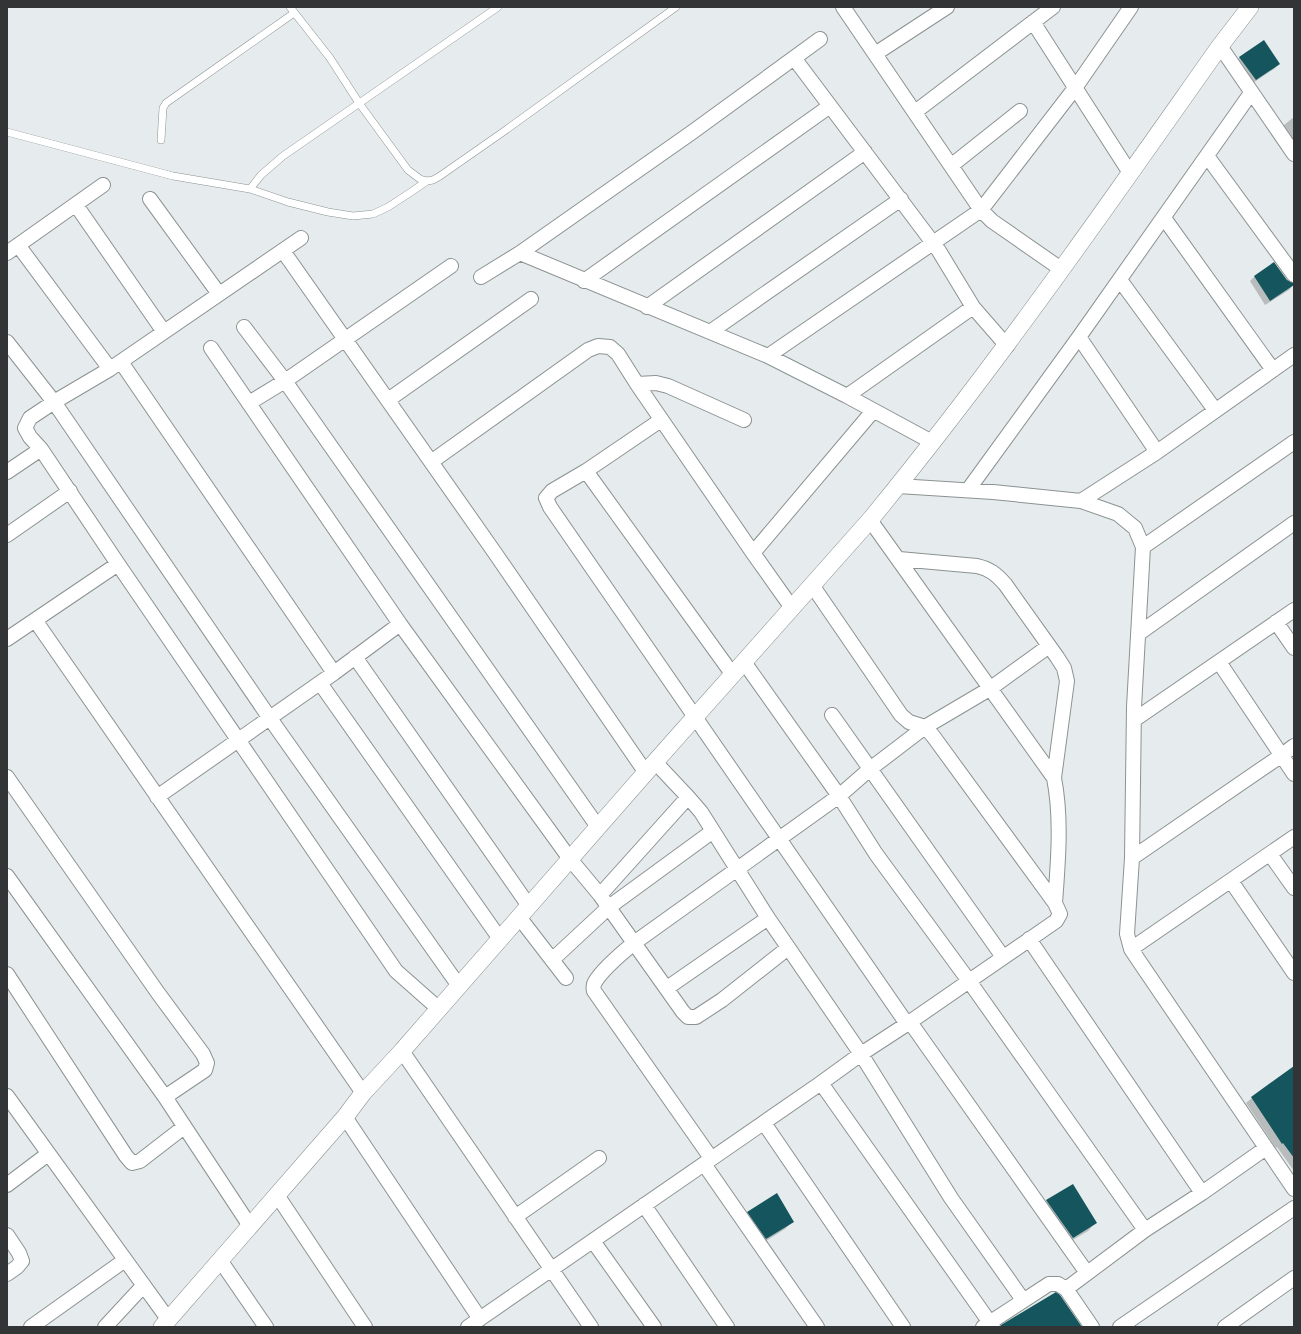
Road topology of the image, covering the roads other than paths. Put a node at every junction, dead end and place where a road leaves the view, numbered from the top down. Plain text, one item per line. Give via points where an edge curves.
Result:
1 (498, 7) edge
2 (676, 7) edge
3 (844, 7) edge
4 (947, 7) edge
5 (1052, 7) edge
6 (1132, 7) edge
7 (1250, 7) edge
8 (292, 10) edge
9 (1033, 22) junction
10 (820, 39) dead end
11 (1220, 46) junction
12 (875, 54) junction
13 (794, 58) junction
14 (1075, 88) junction
15 (1251, 93) junction
16 (359, 103) junction
17 (830, 106) junction
18 (1020, 111) dead end
19 (915, 112) junction
20 (7, 132) edge
21 (161, 140) dead end
22 (865, 152) junction
23 (1294, 154) edge
24 (1207, 156) junction
25 (952, 165) junction
26 (1130, 173) junction
27 (427, 181) junction
28 (102, 185) dead end
29 (250, 190) junction
30 (150, 199) dead end
31 (901, 199) junction
32 (76, 204) junction
33 (981, 210) junction
34 (1164, 218) junction
35 (301, 238) dead end
36 (932, 244) junction
37 (12, 249) edge
38 (283, 251) junction
39 (520, 253) junction
40 (451, 266) dead end
41 (1061, 269) junction
42 (1294, 275) edge
43 (481, 277) dead end
44 (1120, 280) junction
45 (584, 281) junction
46 (220, 294) junction
47 (531, 298) dead end
48 (647, 307) junction
49 (973, 307) junction
50 (244, 327) dead end
51 (164, 332) junction
52 (710, 332) junction
53 (1079, 336) junction
54 (346, 340) junction
55 (7, 342) edge
56 (1007, 346) junction
57 (211, 348) dead end
58 (1294, 355) edge
59 (768, 356) junction
60 (116, 365) junction
61 (1273, 370) junction
62 (285, 381) junction
63 (636, 384) junction
64 (847, 396) junction
65 (388, 400) junction
66 (54, 402) junction
67 (249, 403) junction
68 (1216, 410) junction
69 (873, 411) junction
70 (661, 420) junction
71 (744, 420) dead end
72 (932, 442) junction
73 (1294, 442) edge
74 (41, 449) junction
75 (1157, 452) junction
76 (431, 462) junction
77 (8, 469) edge
78 (586, 471) junction
79 (898, 486) junction
80 (968, 490) junction
81 (70, 491) junction
82 (1081, 501) junction
83 (870, 520) junction
84 (1294, 523) edge
85 (7, 535) edge
86 (1143, 547) junction
87 (753, 554) junction
88 (899, 559) junction
89 (118, 564) junction
90 (812, 585) junction
91 (792, 608) junction
92 (1294, 610) edge
93 (34, 620) junction
94 (1276, 622) junction
95 (400, 624) junction
96 (1138, 634) junction
97 (7, 639) edge
98 (1048, 646) junction
99 (1294, 648) edge
100 (355, 657) junction
101 (1219, 662) junction
102 (738, 668) junction
103 (334, 673) junction
104 (320, 683) junction
105 (991, 688) junction
106 (832, 715) dead end
107 (695, 717) junction
108 (269, 718) junction
109 (1134, 720) junction
110 (924, 727) junction
111 (238, 740) junction
112 (1294, 746) edge
113 (1282, 755) junction
114 (650, 767) junction
115 (870, 768) junction
116 (1294, 774) edge
117 (7, 777) edge
118 (1054, 778) junction
119 (839, 796) junction
120 (157, 797) junction
121 (688, 797) junction
122 (598, 827) junction
123 (712, 831) junction
124 (1294, 837) edge
125 (778, 839) junction
126 (1270, 854) junction
127 (1132, 858) junction
128 (570, 859) junction
129 (737, 869) junction
130 (7, 876) edge
131 (1231, 881) junction
132 (1294, 888) edge
133 (600, 895) junction
134 (1055, 904) junction
135 (609, 907) junction
136 (524, 912) junction
137 (768, 918) junction
138 (500, 939) junction
139 (1029, 940) junction
140 (634, 943) junction
141 (788, 948) junction
142 (1131, 949) junction
143 (1003, 957) junction
144 (552, 960) junction
145 (1294, 973) edge
146 (7, 974) edge
147 (566, 978) dead end
148 (969, 981) junction
149 (459, 986) junction
150 (667, 988) junction
151 (439, 1009) junction
152 (909, 1023) junction
153 (402, 1051) junction
154 (861, 1054) junction
155 (821, 1083) junction
156 (363, 1093) junction
157 (7, 1096) edge
158 (166, 1097) junction
159 (345, 1117) junction
160 (764, 1123) junction
161 (184, 1127) junction
162 (1266, 1148) junction
163 (48, 1154) junction
164 (599, 1158) dead end
165 (708, 1161) junction
166 (7, 1185) edge
167 (1294, 1189) edge
168 (1202, 1193) junction
169 (277, 1195) junction
170 (644, 1205) junction
171 (1294, 1208) edge
172 (516, 1217) junction
173 (250, 1226) junction
174 (1145, 1230) junction
175 (7, 1235) edge
176 (593, 1240) junction
177 (125, 1260) junction
178 (220, 1260) junction
179 (552, 1269) junction
180 (1087, 1273) junction
181 (7, 1274) edge
182 (1294, 1278) edge
183 (143, 1286) junction
184 (1066, 1289) junction
185 (1023, 1300) junction
186 (165, 1323) edge
187 (474, 1323) edge
188 (988, 1325) edge
189 (31, 1327) edge
190 (105, 1327) edge
191 (266, 1327) edge
192 (365, 1327) edge
193 (592, 1327) edge
194 (654, 1327) edge
195 (727, 1327) edge
196 (817, 1327) edge
197 (903, 1327) edge
198 (1092, 1327) edge
199 (1120, 1327) edge
200 (1225, 1327) edge

1 - 16 lane
2 - 27 lane via 503,132 440,176
3 - 12 street
4 - 12 street
5 - 9 street
6 - 14 street
7 - 11 street
8 - 16 lane via 330,58
8 - 21 lane via 166,103 163,108
9 - 14 street
9 - 19 street
10 - 13 street
11 - 15 street
11 - 26 street
12 - 19 street
13 - 17 street
13 - 39 street
14 - 26 street
14 - 33 street
15 - 23 street
15 - 24 street
16 - 27 lane via 408,170
16 - 29 lane via 269,167
17 - 22 street
17 - 45 street
18 - 25 street
19 - 25 street
20 - 29 lane via 173,176
22 - 31 street
22 - 48 street
24 - 34 street
24 - 42 street
25 - 33 street
26 - 41 street
27 - 29 lane via 388,207 373,214 353,216 288,202
28 - 32 street
30 - 46 street
31 - 36 street
31 - 52 street
32 - 37 street
32 - 51 street
33 - 36 street
33 - 41 street via 992,221
34 - 44 street
34 - 61 street
35 - 38 street
36 - 49 street via 939,251
36 - 59 street
37 - 60 street
38 - 46 street
38 - 54 street
39 - 43 street
39 - 45 street
40 - 54 street
41 - 56 street
44 - 53 street
44 - 68 street
45 - 48 street
46 - 51 street
47 - 65 street
48 - 52 street
49 - 56 street
49 - 64 street
50 - 62 street
51 - 60 street
52 - 59 street
53 - 75 street
53 - 80 street
54 - 62 street
54 - 65 street
55 - 66 street
56 - 72 street
57 - 67 street
58 - 61 street
59 - 64 street
60 - 66 street
60 - 103 street
61 - 68 street
62 - 67 street
62 - 122 street
63 - 70 street
63 - 71 street via 656,383 668,386
63 - 76 street via 618,354 610,347 598,346 588,350
64 - 69 street
65 - 76 street
66 - 74 street via 30,418 25,428
66 - 108 street
67 - 95 street
68 - 75 street
69 - 72 street
69 - 87 street
70 - 78 street
70 - 87 street
72 - 79 street
73 - 86 street
74 - 77 street
74 - 81 street
75 - 82 street
76 - 114 street
78 - 102 street
78 - 107 street via 552,491 546,498
79 - 80 street
79 - 83 street
80 - 82 street
81 - 85 street
81 - 89 street
82 - 86 street via 1118,514 1134,528
83 - 88 street
83 - 90 street
84 - 96 street
86 - 96 street
87 - 91 street
88 - 98 street via 989,569 1005,584
88 - 105 street
89 - 93 street
89 - 111 street
90 - 91 street
90 - 110 street via 901,716
91 - 102 street
92 - 94 street
93 - 97 street
93 - 120 street
94 - 99 street
94 - 101 street
95 - 100 street
95 - 128 street
96 - 109 street
98 - 105 street
98 - 118 street via 1064,668 1067,681
100 - 103 street
100 - 136 street
101 - 109 street
101 - 113 street
102 - 107 street
102 - 119 street
103 - 104 street
104 - 108 street
104 - 138 street
105 - 110 street
105 - 118 street
106 - 115 street
107 - 114 street
107 - 125 street
108 - 111 street
108 - 149 street
109 - 127 street
110 - 115 street
110 - 134 street via 945,751
111 - 120 street
111 - 151 street via 396,971
112 - 113 street
113 - 116 street
113 - 127 street
114 - 121 street
114 - 122 street
115 - 119 street
115 - 143 street
117 - 158 street via 203,1054 207,1063 204,1070
118 - 134 street via 1058,831
119 - 125 street
119 - 148 street via 876,854
120 - 156 street
121 - 123 street
121 - 133 street
122 - 128 street
123 - 129 street
123 - 135 street
124 - 126 street
125 - 129 street
125 - 152 street
126 - 131 street
126 - 132 street
127 - 142 street via 1127,934
128 - 133 street
128 - 136 street
129 - 137 street
129 - 140 street
130 - 158 street
131 - 142 street
131 - 145 street
133 - 135 street
134 - 139 street via 1060,914 1056,921
135 - 140 street
135 - 144 street
136 - 138 street
136 - 144 street
137 - 141 street
137 - 150 street
138 - 149 street
139 - 143 street
139 - 168 street
140 - 150 street
140 - 165 street via 595,981 594,991
141 - 150 street via 696,1017 683,1012
141 - 154 street
142 - 162 street
143 - 148 street
144 - 147 street
146 - 161 street via 132,1163 140,1161
148 - 152 street
148 - 174 street
149 - 151 street
151 - 153 street
152 - 154 street
152 - 180 street
153 - 156 street
153 - 172 street
154 - 155 street
154 - 185 street via 951,1198
155 - 160 street
155 - 188 street
156 - 159 street
157 - 163 street
158 - 161 street
159 - 169 street
159 - 187 street
160 - 165 street
160 - 197 street
161 - 173 street
162 - 167 street
162 - 168 street
163 - 166 street
163 - 177 street
164 - 172 street
165 - 170 street
165 - 196 street
168 - 174 street
169 - 173 street
169 - 192 street
170 - 176 street
170 - 195 street
171 - 199 street
172 - 179 street
173 - 178 street
174 - 180 street
175 - 181 street via 22,1261
176 - 179 street
176 - 194 street
177 - 183 street
177 - 189 street
178 - 186 street
178 - 191 street
179 - 187 street
179 - 193 street
180 - 184 street
182 - 200 street
183 - 186 street
183 - 190 street
184 - 185 street via 1058,1284 1048,1284
184 - 198 street
185 - 188 street

